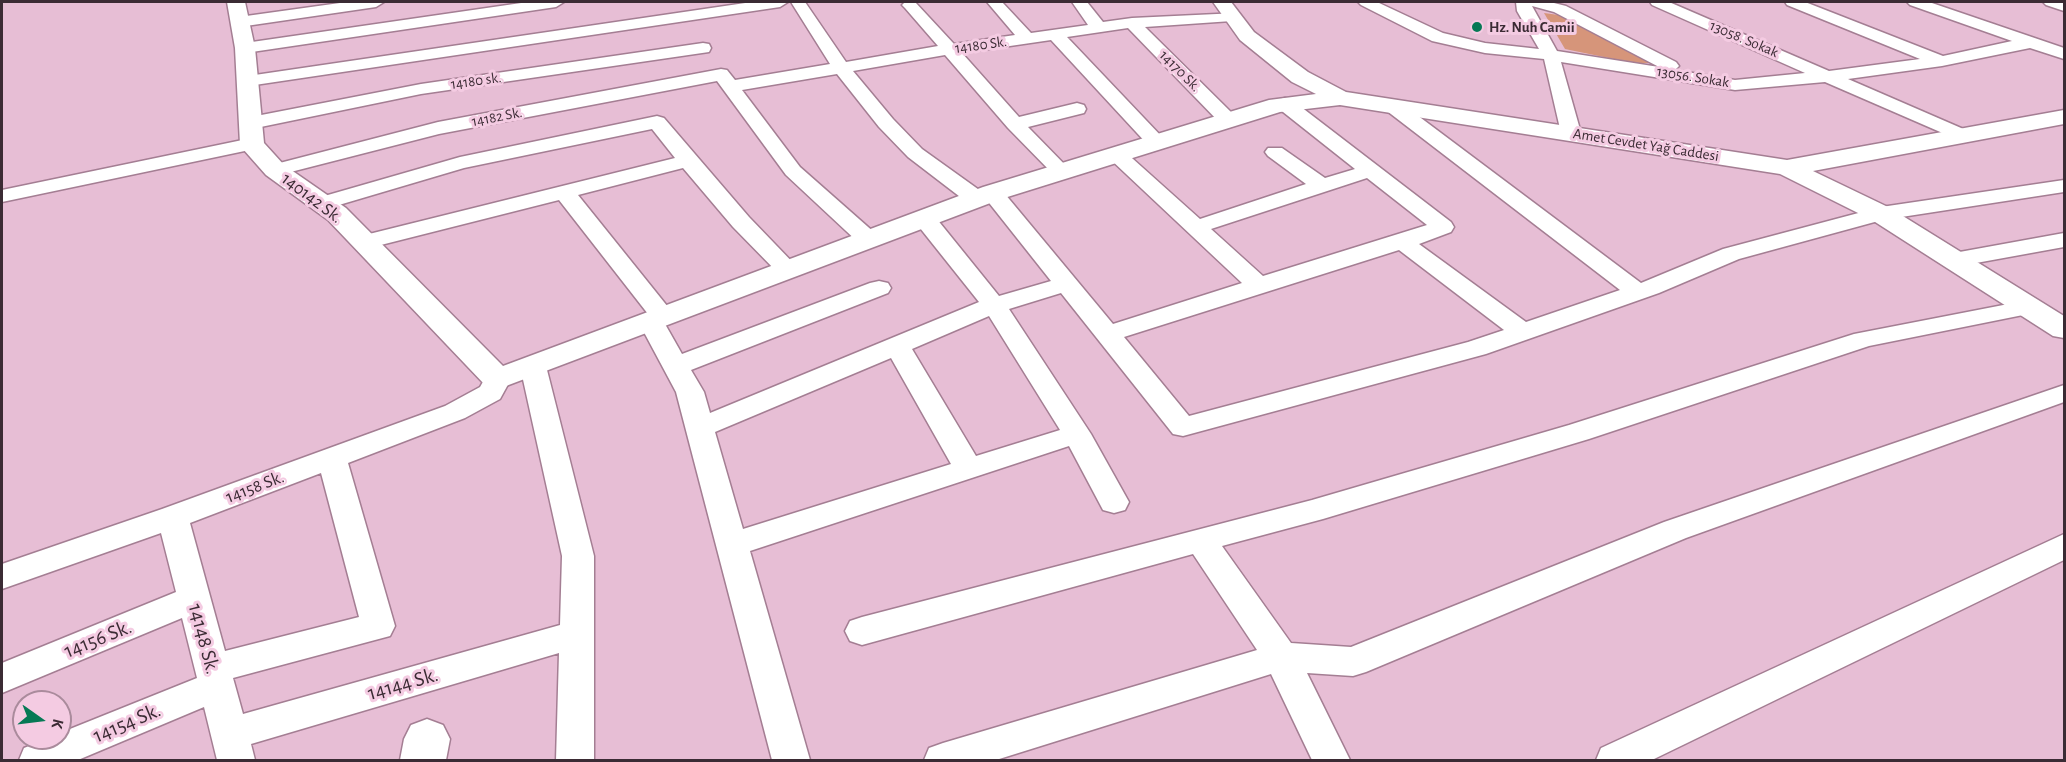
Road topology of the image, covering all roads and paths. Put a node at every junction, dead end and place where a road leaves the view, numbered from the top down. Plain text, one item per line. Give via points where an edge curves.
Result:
1 (368, 2) edge
2 (556, 2) edge
3 (780, 2) edge
4 (798, 2) edge
5 (994, 2) edge
6 (1078, 2) edge
7 (1366, 2) edge
8 (1524, 2) edge
9 (1534, 2) edge
10 (1657, 2) edge
11 (1792, 2) edge
12 (1915, 2) edge
13 (2051, 2) edge
14 (910, 5) dead end
15 (2064, 6) edge
16 (474, 8) edge
17 (676, 9) edge
18 (1227, 9) edge
19 (237, 12) edge
20 (1132, 23) junction
21 (377, 28) junction
22 (1099, 28) junction
23 (1055, 34) junction
24 (1027, 38) junction
25 (2029, 43) junction
26 (245, 48) junction
27 (703, 48) junction
28 (948, 50) junction
29 (2064, 54) edge
30 (1551, 55) junction
31 (1942, 61) junction
32 (841, 67) junction
33 (1831, 76) junction
34 (1690, 77) junction
35 (726, 80) junction
36 (248, 81) junction
37 (421, 89) junction
38 (1340, 98) junction
39 (591, 99) junction
40 (1285, 104) junction
41 (1394, 107) junction
42 (1077, 109) dead end
43 (2064, 117) edge
44 (1228, 120) junction
45 (1015, 124) junction
46 (438, 128) junction
47 (612, 131) junction
48 (251, 133) junction
49 (1571, 133) junction
50 (1961, 135) junction
51 (1156, 142) junction
52 (1275, 152) dead end
53 (1116, 154) junction
54 (688, 161) junction
55 (460, 163) junction
56 (1786, 168) junction
57 (275, 170) junction
58 (1372, 170) junction
59 (1061, 171) junction
60 (1320, 185) junction
61 (2064, 186) edge
62 (564, 192) junction
63 (2, 196) edge
64 (984, 196) junction
65 (322, 204) junction
66 (1881, 214) junction
67 (924, 218) junction
68 (1196, 227) junction
69 (868, 239) junction
70 (2064, 240) edge
71 (365, 242) junction
72 (1402, 242) junction
73 (1954, 260) junction
74 (788, 270) junction
75 (1067, 284) junction
76 (1259, 285) junction
77 (879, 288) dead end
78 (1638, 292) junction
79 (994, 305) junction
80 (2029, 307) junction
81 (657, 319) junction
82 (2064, 329) edge
83 (1523, 332) junction
84 (1108, 334) junction
85 (897, 346) junction
86 (533, 366) junction
87 (676, 366) junction
88 (498, 379) junction
89 (2064, 393) edge
90 (700, 428) junction
91 (1077, 434) junction
92 (332, 458) junction
93 (969, 468) junction
94 (1114, 502) dead end
95 (173, 517) junction
96 (1201, 541) junction
97 (733, 544) junction
98 (2064, 546) edge
99 (2, 577) edge
100 (194, 599) junction
101 (862, 631) dead end
102 (576, 633) junction
103 (1281, 657) junction
104 (215, 677) junction
105 (2, 678) edge
106 (233, 747) edge
107 (38, 760) edge
108 (575, 760) edge
109 (791, 760) edge
110 (943, 760) edge
111 (1331, 760) edge
112 (1615, 760) edge

1 - 19 street
1 - 21 street
2 - 16 street
3 - 17 street
4 - 32 street
5 - 24 street
6 - 22 street
7 - 30 street, 13056. Sokak via 1438,37 1485,48
8 - 30 street via 1525,11
9 - 34 street via 1560,9
10 - 33 street, 13058. Sokak
11 - 31 street
12 - 25 street
13 - 15 street
14 - 28 street
16 - 21 street
17 - 27 street
17 - 36 street
18 - 20 street, 14180 Sk.
18 - 38 main road, Amet Cevdet Yağ Caddesi via 1246,36 1300,77
19 - 26 main road
20 - 22 street, 14180 Sk.
20 - 44 street, 14170 Sk.
21 - 26 street
22 - 23 street, 14180 Sk.
23 - 24 street, 14180 Sk.
23 - 51 street
24 - 28 street, 14180 Sk.
25 - 29 street
25 - 31 street, 13056. Sokak
26 - 36 main road
27 - 35 street
27 - 37 street, 14180 sk.
28 - 32 street, 14180 Sk.
28 - 45 street
30 - 34 street, 13056. Sokak
30 - 49 street
31 - 33 street, 13056. Sokak
32 - 35 street, 14180 Sk.
32 - 64 street via 915,153
33 - 34 street, 13056. Sokak via 1735,85
33 - 50 street, 13058. Sokak
35 - 39 street, 14182 Sk.
35 - 69 street via 793,171
36 - 48 main road
37 - 46 street
37 - 48 street, 14180 sk.
38 - 40 main road
38 - 41 main road, Amet Cevdet Yağ Caddesi
39 - 46 street, 14182 Sk.
39 - 47 street
40 - 44 main road
40 - 58 street
41 - 49 main road, Amet Cevdet Yağ Caddesi
41 - 78 street
42 - 45 street
43 - 50 main road
44 - 51 main road
45 - 59 street
46 - 55 street
46 - 57 street, 14182 Sk.
47 - 54 street via 657,122
47 - 55 street
48 - 57 main road, 140142 Sk.
48 - 63 street, 14180 sk.
49 - 56 main road, Amet Cevdet Yağ Caddesi
50 - 56 main road
51 - 53 main road
52 - 60 street
53 - 59 main road
53 - 68 street
54 - 62 street
54 - 74 street
55 - 65 street
56 - 66 main road, Amet Cevdet Yağ Caddesi
57 - 65 main road, 140142 Sk.
58 - 60 street
58 - 72 street via 1443,226
59 - 64 main road
60 - 68 street
61 - 66 street
62 - 71 street
62 - 81 street
64 - 67 main road
64 - 75 street
65 - 71 main road, 140142 Sk. via 337,213
66 - 73 main road, Amet Cevdet Yağ Caddesi
66 - 78 street via 1731,254
67 - 69 main road
67 - 79 street
68 - 76 street
69 - 74 main road
70 - 73 street
71 - 88 main road, 140142 Sk.
72 - 76 street
72 - 83 street
73 - 80 main road, Amet Cevdet Yağ Caddesi
74 - 81 main road
75 - 79 street
75 - 84 street
76 - 84 street
77 - 87 street
78 - 83 street
79 - 85 street
79 - 91 street
80 - 82 main road, Amet Cevdet Yağ Caddesi
80 - 96 street via 1863,339 1579,432
81 - 86 main road
81 - 87 street
83 - 84 street via 1477,348 1183,427
85 - 90 street
85 - 93 street
86 - 88 main road
86 - 102 street via 578,556
87 - 90 street via 690,392
88 - 92 street, 14158 Sk. via 490,393 455,412
89 - 103 street via 1675,530 1353,662
90 - 97 street
91 - 93 street
91 - 94 street
92 - 95 street, 14158 Sk.
92 - 104 street, 14154 Sk. via 378,626
93 - 97 street
95 - 99 street, 14158 Sk.
95 - 100 street, 14148 Sk.
96 - 101 street
96 - 103 street
97 - 109 street
98 - 112 street
100 - 104 street, 14148 Sk.
100 - 105 street, 14156 Sk.
102 - 106 street, 14144 Sk.
102 - 108 street
103 - 110 street
103 - 111 street
104 - 106 street, 14148 Sk.
104 - 107 street, 14154 Sk.

